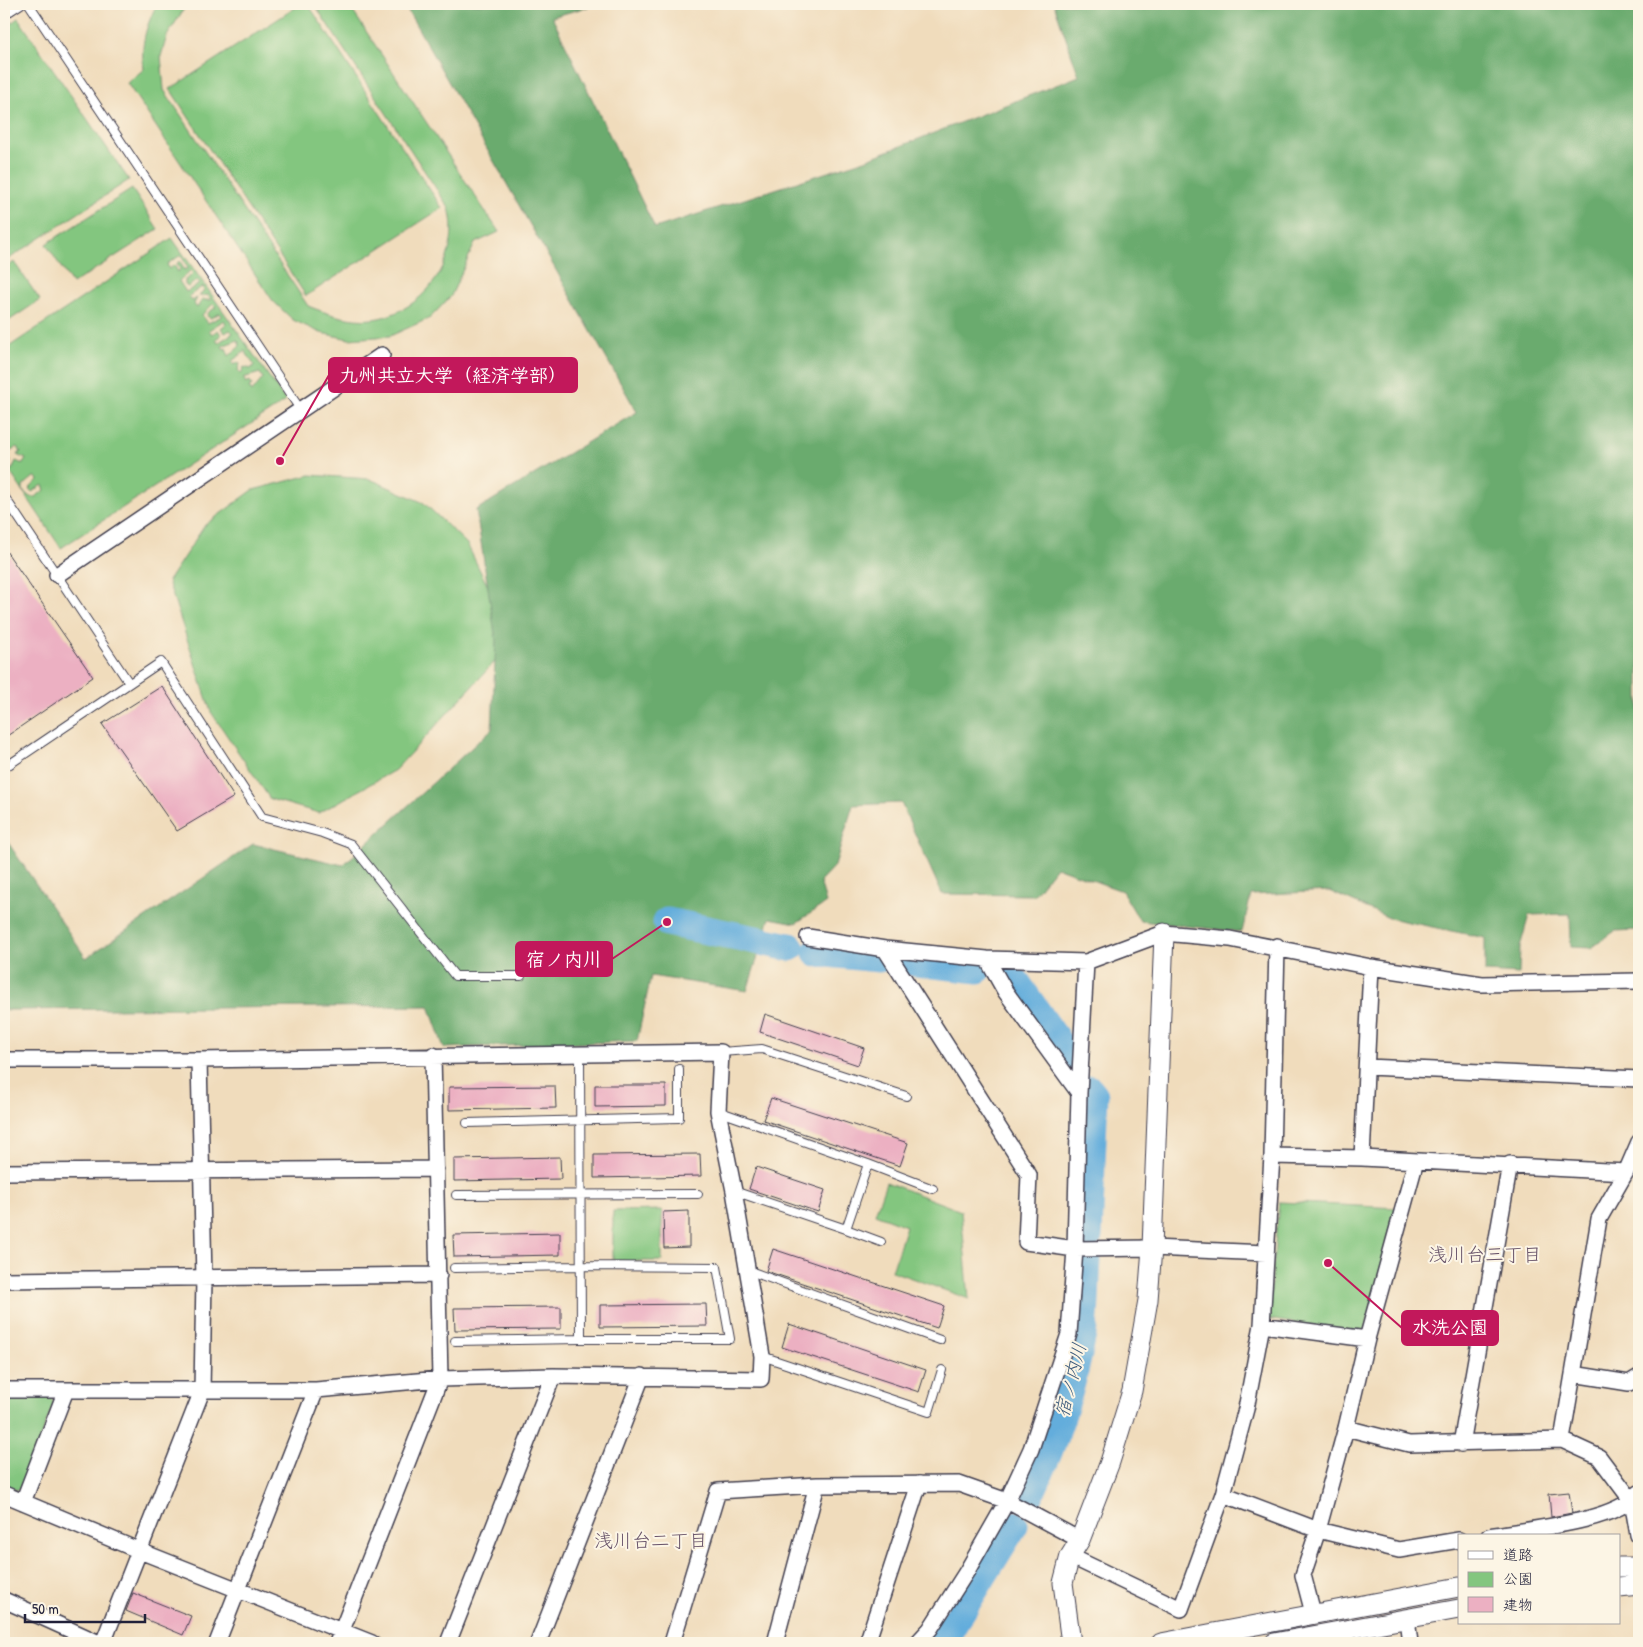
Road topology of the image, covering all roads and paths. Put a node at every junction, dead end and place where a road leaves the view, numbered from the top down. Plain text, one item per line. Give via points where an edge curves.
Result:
1 (20, 4) edge
2 (29, 4) edge
3 (4, 15) edge
4 (382, 355) dead end
5 (300, 409) junction
6 (4, 496) edge
7 (57, 575) junction
8 (129, 683) junction
9 (4, 768) edge
10 (1164, 933) junction
11 (808, 937) dead end
12 (1277, 946) junction
13 (885, 949) junction
14 (987, 959) junction
15 (1086, 962) junction
16 (1371, 967) junction
17 (521, 976) dead end
18 (1639, 980) edge
19 (721, 1052) junction
20 (580, 1053) junction
21 (433, 1055) junction
22 (4, 1060) edge
23 (199, 1060) junction
24 (1367, 1067) junction
25 (679, 1069) dead end
26 (1639, 1078) edge
27 (1079, 1093) junction
28 (906, 1096) dead end
29 (718, 1111) junction
30 (580, 1121) junction
31 (467, 1123) dead end
32 (1639, 1142) edge
33 (1272, 1156) junction
34 (1362, 1158) junction
35 (1416, 1161) junction
36 (868, 1164) junction
37 (1510, 1164) junction
38 (436, 1169) junction
39 (202, 1170) junction
40 (4, 1172) edge
41 (1626, 1172) junction
42 (934, 1189) dead end
43 (734, 1191) junction
44 (580, 1193) junction
45 (698, 1194) dead end
46 (456, 1195) dead end
47 (846, 1229) junction
48 (881, 1242) dead end
49 (1152, 1248) junction
50 (1075, 1249) junction
51 (1266, 1253) junction
52 (580, 1266) junction
53 (454, 1268) dead end
54 (747, 1270) junction
55 (439, 1275) junction
56 (204, 1278) junction
57 (4, 1280) edge
58 (1262, 1325) junction
59 (581, 1339) junction
60 (1367, 1339) junction
61 (940, 1340) dead end
62 (455, 1341) dead end
63 (762, 1356) junction
64 (942, 1370) dead end
65 (1573, 1374) junction
66 (553, 1376) junction
67 (642, 1376) junction
68 (1639, 1377) edge
69 (440, 1379) junction
70 (4, 1390) edge
71 (66, 1390) junction
72 (316, 1390) junction
73 (202, 1391) junction
74 (1346, 1428) junction
75 (1562, 1440) junction
76 (1461, 1444) junction
77 (919, 1484) junction
78 (817, 1485) junction
79 (4, 1494) edge
80 (1223, 1494) junction
81 (1636, 1497) edge
82 (22, 1502) junction
83 (1007, 1502) junction
84 (1318, 1530) junction
85 (1501, 1534) edge
86 (1638, 1535) dead end
87 (1458, 1540) edge
88 (1075, 1548) junction
89 (140, 1551) junction
90 (1620, 1567) edge
91 (1639, 1567) edge
92 (1639, 1585) edge
93 (1458, 1587) edge
94 (1620, 1587) edge
95 (237, 1591) junction
96 (4, 1600) edge
97 (1458, 1609) edge
98 (1313, 1614) junction
99 (1407, 1619) junction
100 (339, 1638) edge
101 (99, 1643) edge
102 (103, 1643) edge
103 (217, 1643) edge
104 (372, 1643) edge
105 (448, 1643) edge
106 (538, 1643) edge
107 (672, 1643) edge
108 (774, 1643) edge
109 (867, 1643) edge
110 (917, 1643) edge
111 (1071, 1643) edge
112 (1161, 1643) edge
113 (1274, 1643) edge
114 (1410, 1643) edge

1 - 3 lane
2 - 5 lane
4 - 5 street
5 - 7 street
6 - 7 lane
7 - 8 lane
8 - 9 lane
8 - 17 lane via 161,662 262,817 352,844 455,976
10 - 12 street
10 - 15 street
10 - 49 street
11 - 13 street
12 - 16 street
12 - 33 street
13 - 14 street
13 - 50 street via 1029,1175 1026,1242
14 - 15 street
14 - 27 street via 1005,991
15 - 27 street
16 - 18 street via 1482,984
16 - 24 street
19 - 20 street
19 - 28 lane via 762,1049
19 - 29 street
20 - 21 street
20 - 30 lane
21 - 23 street
21 - 38 street
22 - 23 street
23 - 39 street
24 - 26 street
24 - 34 street
25 - 30 lane via 679,1118
27 - 50 street
29 - 36 lane
29 - 43 street
30 - 31 lane
30 - 44 lane
32 - 41 street
33 - 34 street
33 - 51 street
34 - 35 street
35 - 37 street
35 - 60 street
36 - 42 lane
36 - 47 lane
37 - 41 street
37 - 76 street
38 - 39 street
38 - 55 street
39 - 40 street
39 - 56 street
41 - 65 street via 1599,1219
43 - 47 lane
43 - 54 street
44 - 45 lane
44 - 46 lane
44 - 52 lane
47 - 48 lane
49 - 50 street
49 - 51 street
49 - 88 street via 1148,1300 1132,1391 1110,1462
50 - 83 street via 1069,1334 1031,1449
51 - 58 street
52 - 53 lane
52 - 59 lane
52 - 59 lane via 717,1267 730,1339
54 - 61 lane
54 - 63 street
55 - 56 street
55 - 69 street
56 - 57 street
56 - 73 street
58 - 60 street
58 - 80 street via 1246,1409
59 - 62 lane
60 - 74 street
63 - 64 lane via 929,1412
63 - 67 street via 762,1379
65 - 68 street via 1629,1383
65 - 75 street
66 - 67 street
66 - 69 street
66 - 105 street
67 - 106 street
69 - 72 street
69 - 100 street
70 - 71 street
71 - 73 street
71 - 82 street
72 - 73 street
72 - 95 street
73 - 89 street
74 - 76 street via 1409,1444
74 - 84 street
75 - 76 street
75 - 81 street via 1599,1457
77 - 78 street
77 - 83 street via 960,1484
77 - 109 street
78 - 107 street via 718,1491
78 - 108 street
79 - 82 street
80 - 84 street
80 - 88 street via 1181,1609
81 - 85 street via 1585,1520
81 - 86 street
82 - 89 street
83 - 88 street
83 - 110 street via 967,1572 930,1629
84 - 87 street via 1398,1550
84 - 98 street via 1303,1575
88 - 111 street via 1064,1583
89 - 95 street
89 - 102 street
90 - 91 street
92 - 94 street
93 - 98 street
95 - 100 street
95 - 103 street
96 - 101 street
97 - 99 street
98 - 112 street
99 - 113 street
99 - 114 street
100 - 104 street

